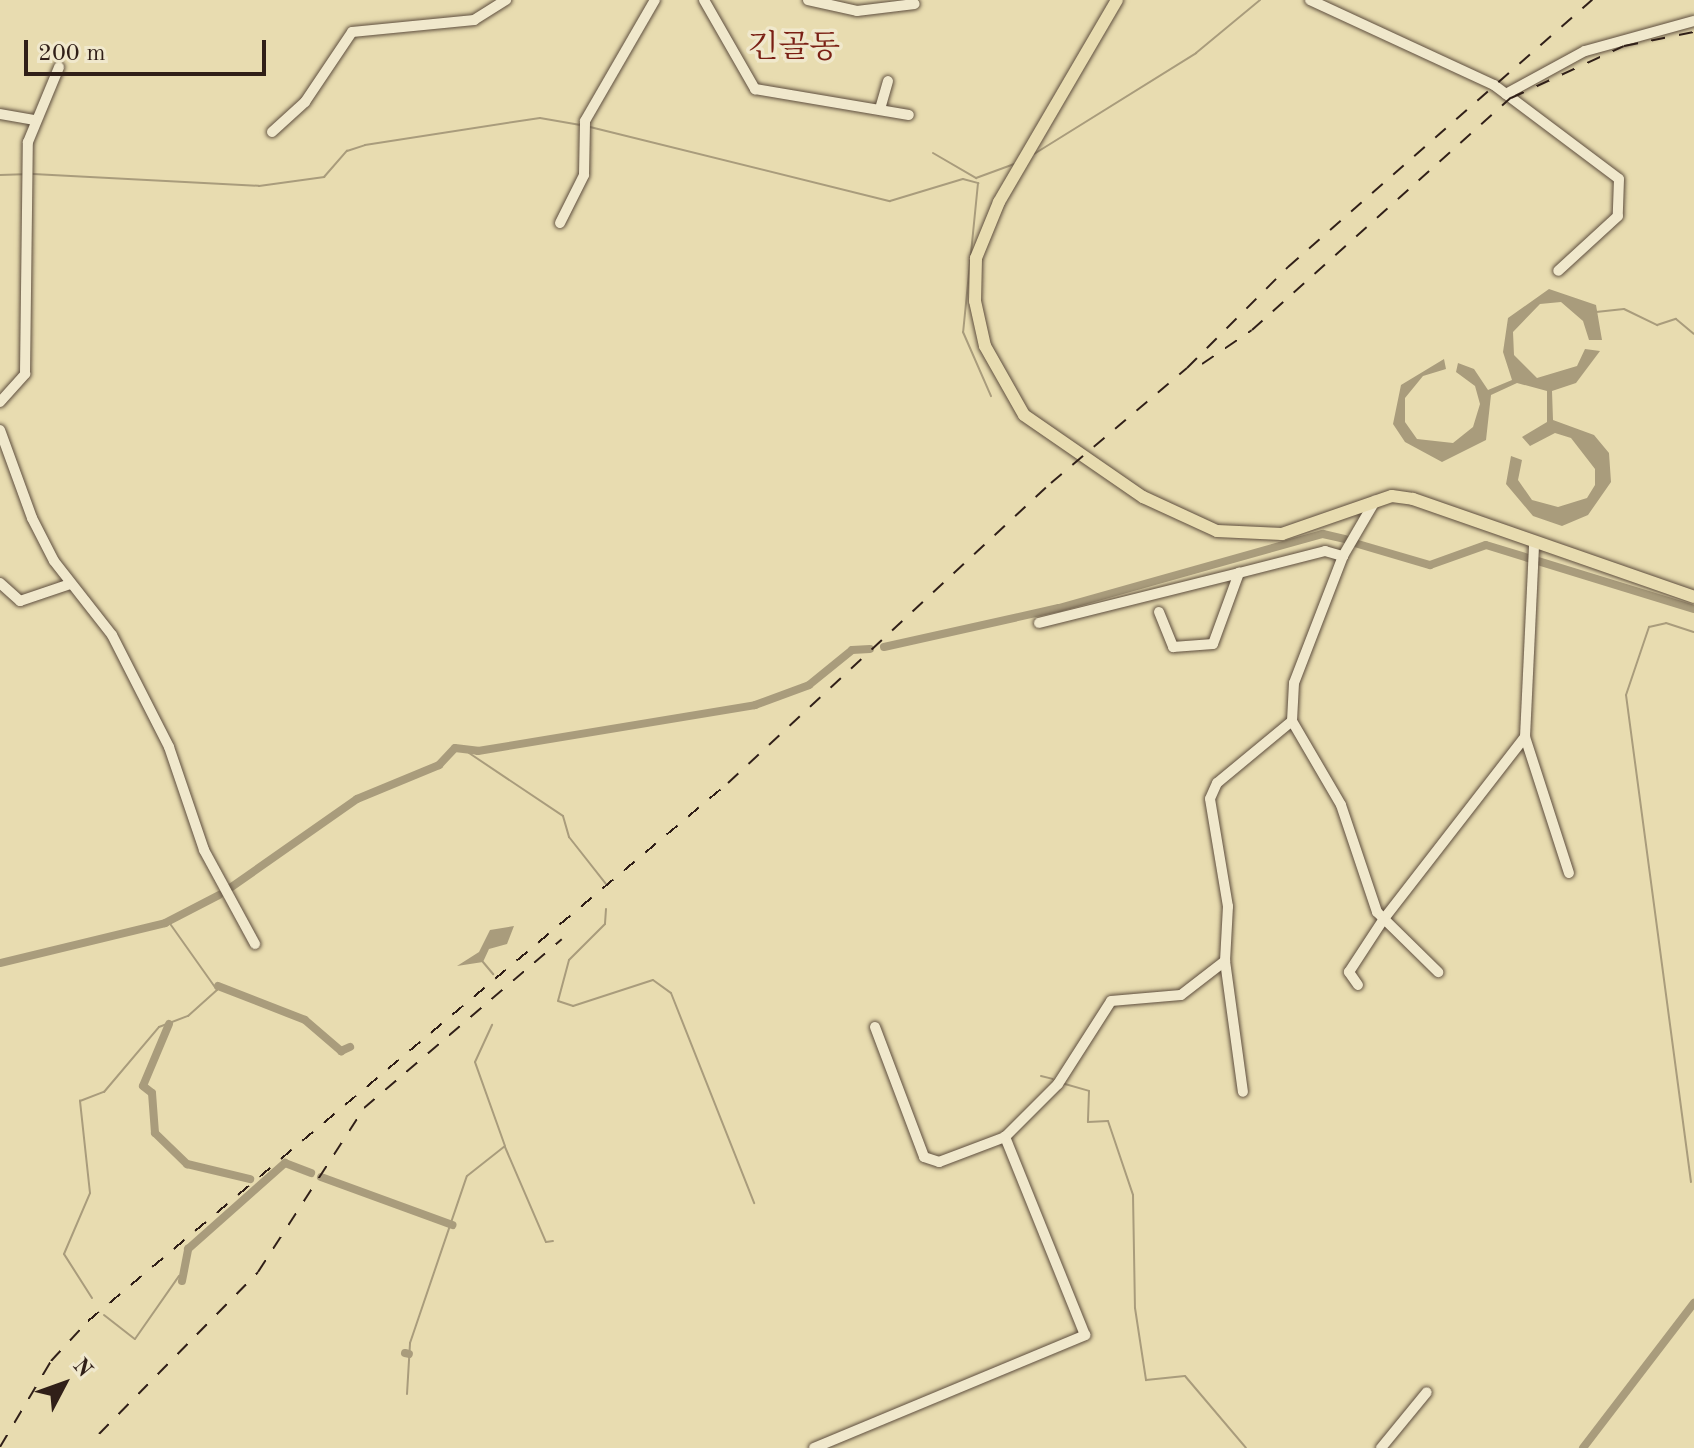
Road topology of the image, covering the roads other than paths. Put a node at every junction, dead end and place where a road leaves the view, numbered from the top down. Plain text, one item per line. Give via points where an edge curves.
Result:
1 (506, 0) edge
2 (655, 0) edge
3 (704, 0) edge
4 (808, 0) edge
5 (1117, 0) edge
6 (1310, 0) edge
7 (915, 4) dead end
8 (1694, 21) edge
9 (59, 67) dead end
10 (888, 81) dead end
11 (1506, 94) junction
12 (880, 109) junction
13 (0, 114) edge
14 (909, 115) dead end
15 (34, 120) junction
16 (272, 132) dead end
17 (560, 223) dead end
18 (1558, 271) dead end
19 (3, 396) edge
20 (0, 430) edge
21 (1375, 501) junction
22 (1534, 544) junction
23 (1343, 556) junction
24 (1239, 573) junction
25 (0, 583) edge
26 (70, 584) junction
27 (1694, 597) edge
28 (1159, 612) dead end
29 (1039, 623) dead end
30 (1292, 721) junction
31 (1525, 737) junction
32 (1569, 873) dead end
33 (1383, 920) junction
34 (255, 944) dead end
35 (1225, 961) junction
36 (1438, 972) dead end
37 (1358, 985) dead end
38 (875, 1027) dead end
39 (1243, 1092) dead end
40 (1005, 1137) junction
41 (1427, 1392) dead end
42 (814, 1448) edge
43 (1381, 1448) edge

1 - 16 street via 474,20 352,32 305,102
2 - 17 street via 585,121 584,175
3 - 12 street via 755,89
4 - 7 street via 857,11
5 - 21 main road via 981,242 975,301 998,379 1040,429 1194,524 1242,536 1282,534
6 - 11 street
8 - 11 street via 1585,51
9 - 15 street
10 - 12 street
11 - 18 street via 1608,168 1623,190 1618,216
12 - 14 street
13 - 15 street
15 - 19 street via 25,374
20 - 26 street via 32,518
21 - 22 main road via 1413,499
21 - 23 street
22 - 27 main road
22 - 31 street
23 - 24 street via 1325,551
23 - 30 street via 1294,683
24 - 28 street via 1213,644 1173,647
24 - 29 street
25 - 26 street via 20,601
26 - 34 street via 112,635 169,747 204,850
30 - 33 street via 1341,805
30 - 35 street via 1217,783 1210,799 1228,906
31 - 32 street
31 - 33 street
33 - 36 street
33 - 37 street via 1349,972
35 - 39 street
35 - 40 street via 1181,995 1105,1006 1058,1084
38 - 40 street via 928,1161
40 - 42 street via 1085,1335
41 - 43 street

